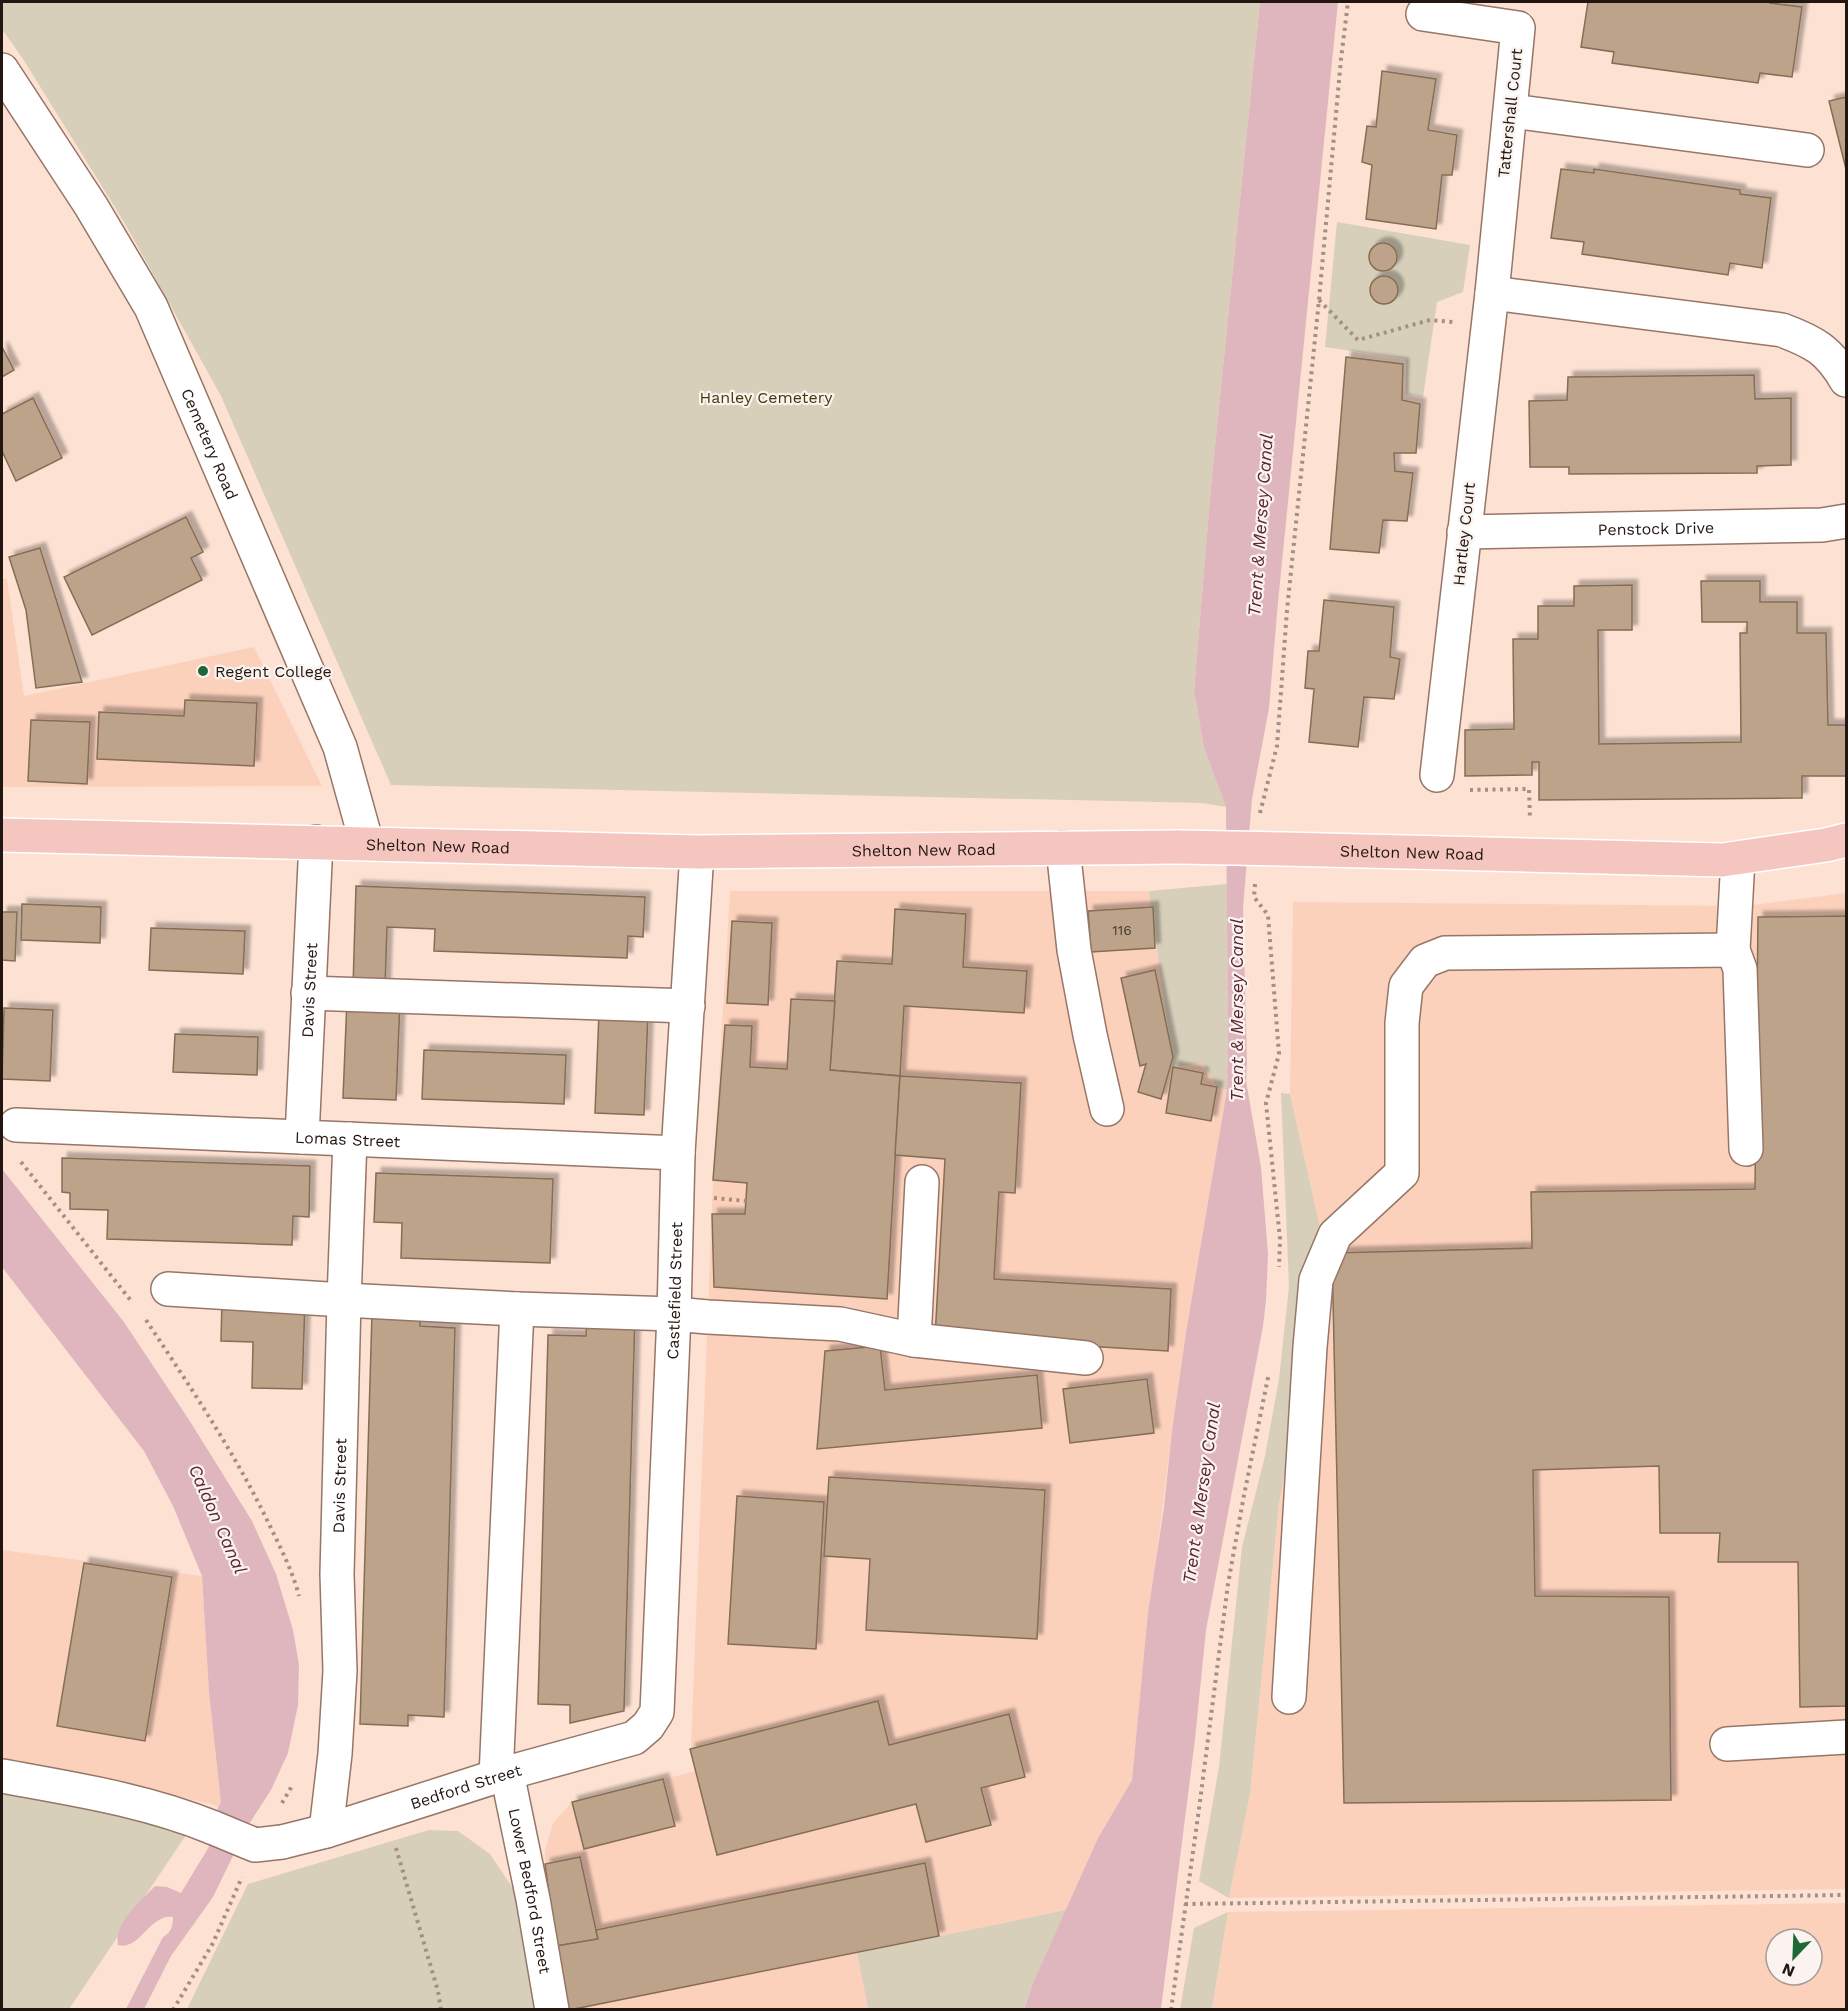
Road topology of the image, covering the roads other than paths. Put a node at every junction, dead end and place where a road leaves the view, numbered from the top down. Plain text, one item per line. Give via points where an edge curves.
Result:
1 (1423, 14) dead end
2 (2, 70) edge
3 (1511, 111) junction
4 (1808, 150) dead end
5 (1492, 293) junction
6 (1846, 380) edge
7 (1846, 520) edge
8 (1464, 532) junction
9 (1437, 775) road end
10 (2, 835) edge
11 (1846, 840) edge
12 (316, 842) junction
13 (367, 844) junction
14 (1063, 848) junction
15 (697, 852) junction
16 (1738, 858) junction
17 (1733, 950) junction
18 (308, 993) junction
19 (688, 1006) junction
20 (1107, 1109) dead end
21 (16, 1125) dead end
22 (302, 1137) junction
23 (350, 1139) junction
24 (1746, 1149) dead end
25 (678, 1153) junction
26 (922, 1182) dead end
27 (168, 1289) dead end
28 (344, 1300) junction
29 (517, 1309) junction
30 (674, 1314) junction
31 (914, 1340) junction
32 (1086, 1358) dead end
33 (1288, 1697) dead end
34 (648, 1726) joint
35 (1846, 1737) edge
36 (1727, 1744) dead end
37 (502, 1775) junction
38 (2, 1776) edge
39 (302, 1836) junction
40 (552, 2010) edge

1 - 3 street, Tattershall Court via 1518,28
2 - 13 street, Cemetery Road via 151,307 340,747
3 - 4 street
3 - 5 street, Tattershall Court
5 - 6 street via 1782,330 1812,341 1838,364
5 - 8 street, Hartley Court
7 - 8 street, Penstock Drive via 1822,525
8 - 9 street, Hartley Court
10 - 12 main road, Shelton New Road
11 - 16 main road, Shelton New Road
12 - 13 main road, Shelton New Road
12 - 18 street, Davis Street
13 - 15 main road, Shelton New Road
14 - 15 main road, Shelton New Road
14 - 16 main road, Shelton New Road, bridge
14 - 20 street via 1074,950
15 - 19 street, Castlefield Street
16 - 17 street
17 - 24 street via 1740,969
17 - 33 street via 1445,953 1425,962 1406,986 1402,1023 1402,1173 1335,1234 1316,1280
18 - 19 street
18 - 22 street, Davis Street
19 - 25 street, Castlefield Street
21 - 22 street, Lomas Street
22 - 23 street, Lomas Street
23 - 25 street, Lomas Street
23 - 28 street, Davis Street
25 - 30 street, Castlefield Street
26 - 31 street
27 - 28 street
28 - 29 street
28 - 39 street, Davis Street via 338,1574 340,1671 335,1754
29 - 30 street
29 - 37 street, Lower Bedford Street
30 - 31 street via 840,1324
30 - 34 street, Castlefield Street via 657,1712
31 - 32 street
34 - 37 street, Bedford Street via 633,1738
35 - 36 street
37 - 39 street, Bedford Street
37 - 40 street, Lower Bedford Street via 533,1899
38 - 39 street, Bedford Street, bridge via 177,1813 255,1845

